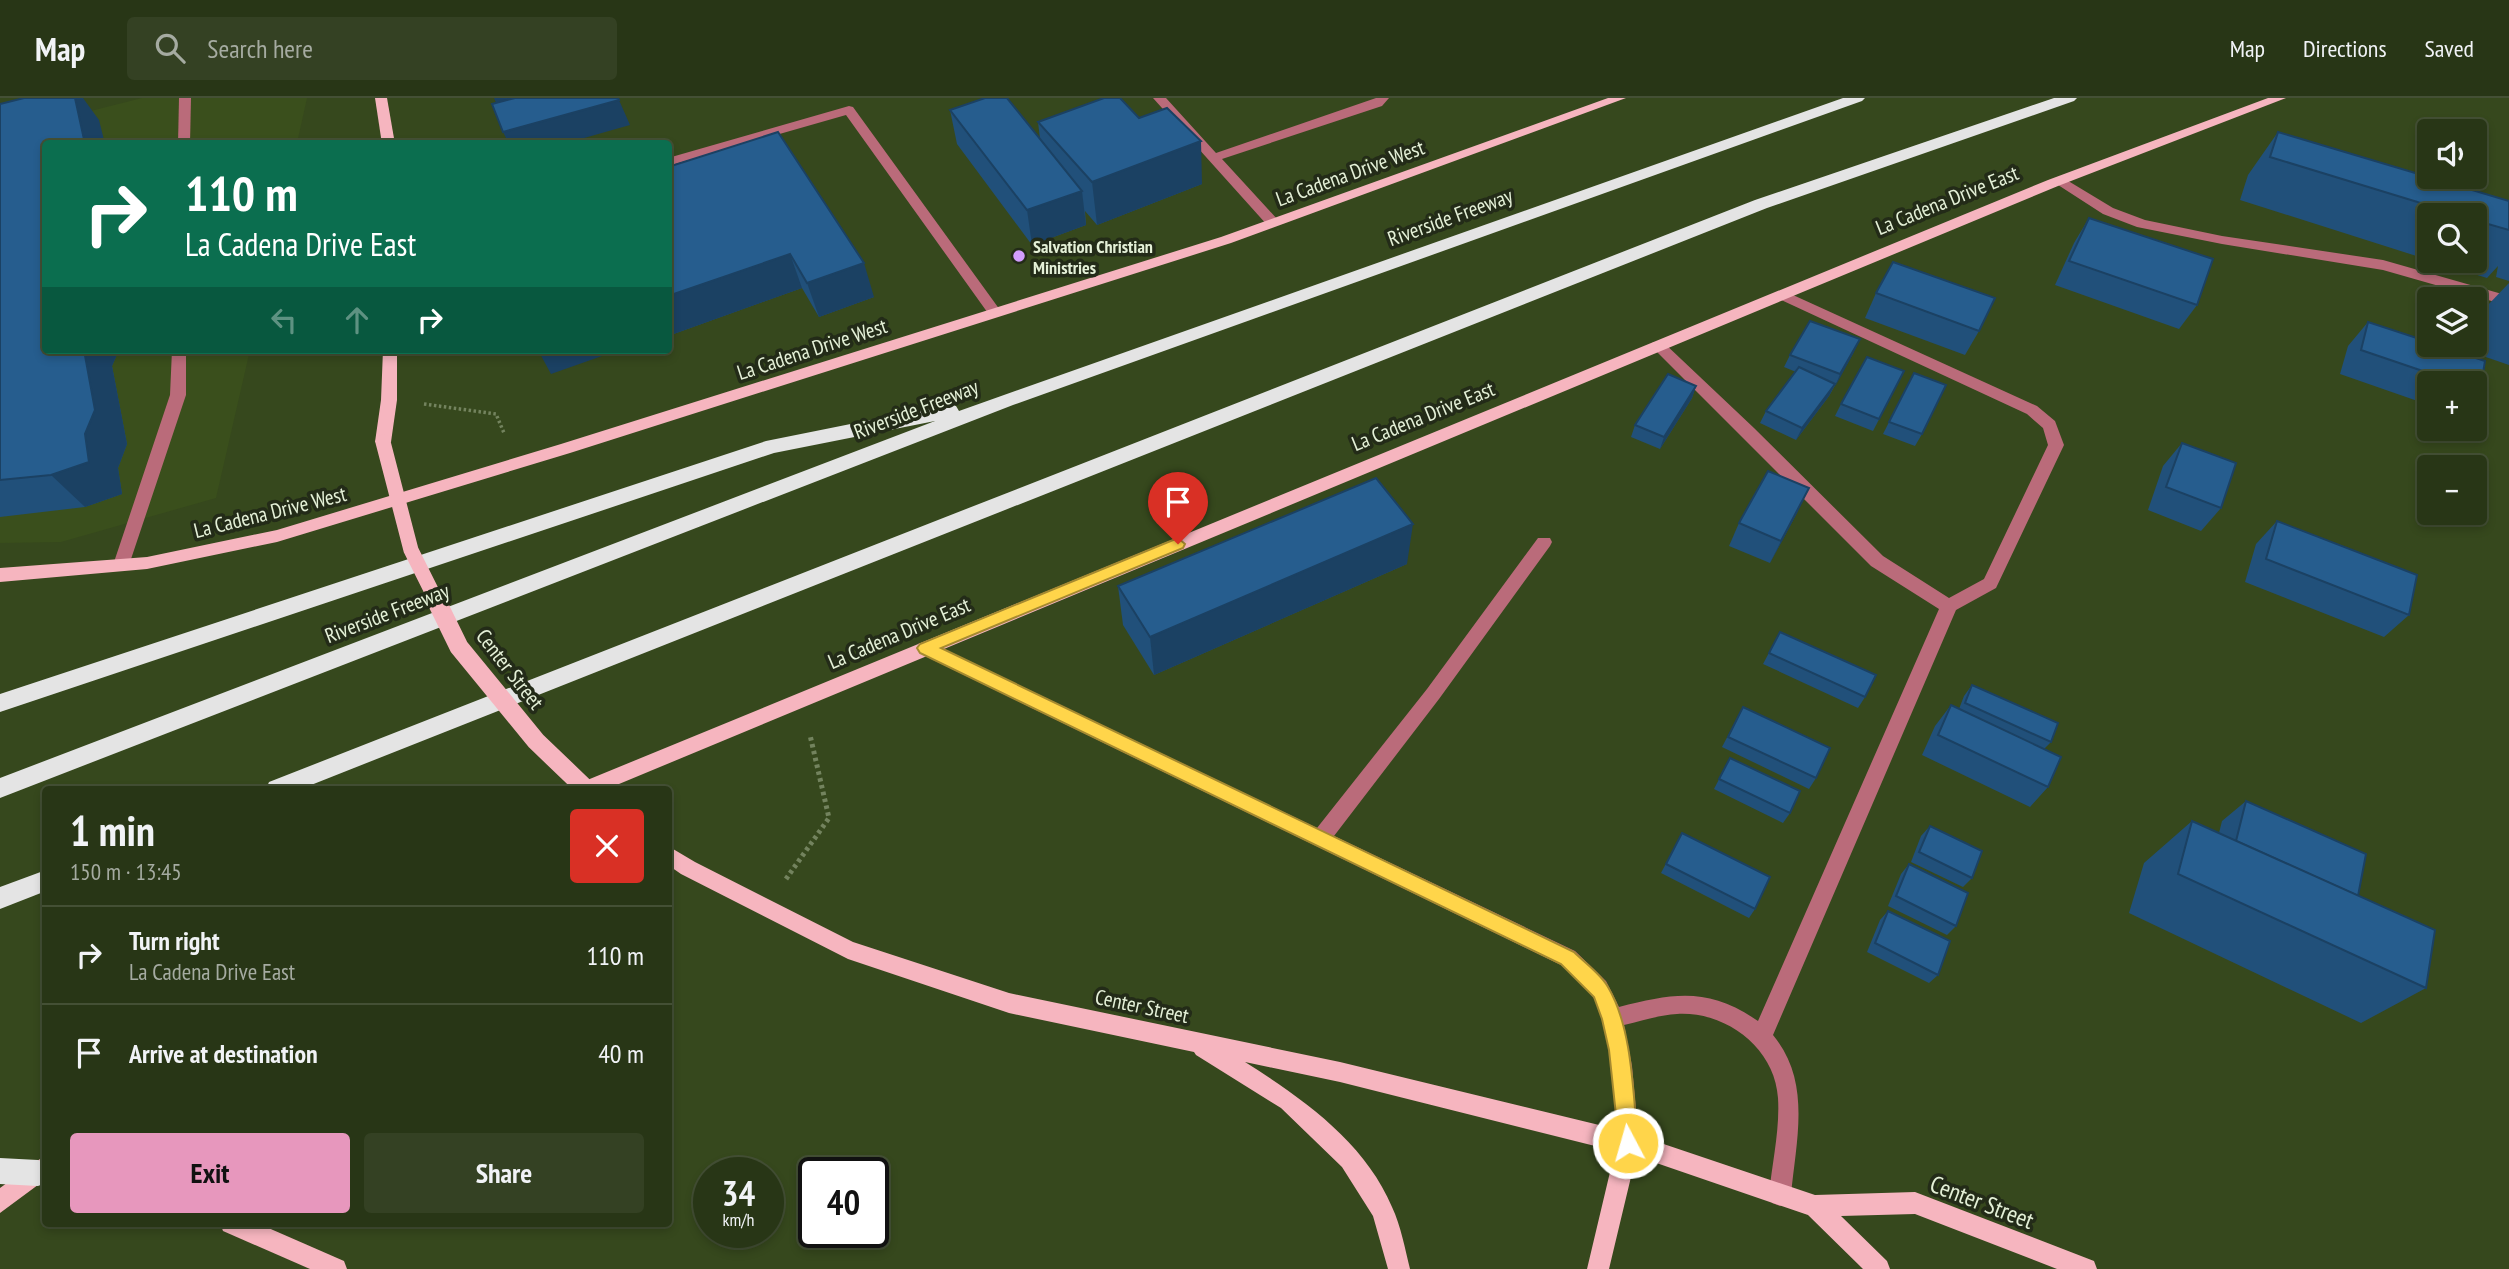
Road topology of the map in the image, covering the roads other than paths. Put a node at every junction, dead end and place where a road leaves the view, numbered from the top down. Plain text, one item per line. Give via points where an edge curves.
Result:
1 (185, 98) edge
2 (381, 98) edge
3 (1159, 98) edge
4 (1382, 98) edge
5 (1620, 98) edge
6 (1857, 98) edge
7 (2069, 98) edge
8 (2280, 98) edge
9 (184, 140) edge
10 (388, 140) edge
11 (1213, 158) junction
12 (672, 161) edge
13 (2060, 180) junction
14 (1273, 223) junction
15 (1782, 295) junction
16 (2509, 301) edge
17 (995, 313) junction
18 (1658, 346) junction
19 (179, 354) edge
20 (390, 354) edge
21 (1007, 400) junction
22 (1544, 542) dead end
23 (121, 565) junction
24 (0, 575) edge
25 (1949, 606) junction
26 (925, 648) junction
27 (0, 703) edge
28 (285, 786) edge
29 (584, 786) edge
30 (594, 786) edge
31 (0, 788) edge
32 (1320, 839) junction
33 (672, 857) edge
34 (42, 882) edge
35 (0, 898) edge
36 (1611, 1019) junction
37 (1762, 1037) junction
38 (1191, 1041) junction
39 (1628, 1143) junction
40 (42, 1170) edge
41 (0, 1171) edge
42 (42, 1171) edge
43 (1780, 1195) junction
44 (0, 1202) edge
45 (1815, 1206) junction
46 (247, 1227) edge
47 (271, 1233) edge
48 (337, 1269) edge
49 (1399, 1269) edge
50 (1598, 1269) edge
51 (1879, 1269) edge
52 (2086, 1269) edge

1 - 9 street
2 - 10 main road
3 - 11 street
4 - 11 street
5 - 14 main road, La Cadena Drive West
6 - 21 highway, Riverside Freeway
7 - 28 highway via 1748,209
8 - 13 main road, La Cadena Drive East
11 - 14 street
12 - 17 street via 849,110
13 - 15 main road, La Cadena Drive East
13 - 16 street via 2108,211 2142,224 2383,265
14 - 17 main road, La Cadena Drive West
15 - 18 main road, La Cadena Drive East
15 - 25 street via 2032,410 2050,425 2056,445 1990,583
17 - 23 main road, La Cadena Drive West via 277,536
18 - 25 street via 1877,561
18 - 26 main road, La Cadena Drive East
19 - 23 street via 178,395
20 - 29 main road, Center Street, bridge via 383,442 411,550 459,647 536,741
21 - 27 highway via 773,446
21 - 31 highway, Riverside Freeway
22 - 32 street
23 - 24 main road, La Cadena Drive West
25 - 37 street
26 - 30 main road, La Cadena Drive East
26 - 32 street
32 - 36 street via 1568,958 1601,992
33 - 38 main road, Center Street via 848,950 1010,1003
34 - 35 highway
36 - 37 street via 1678,1004 1709,1006
36 - 39 street
37 - 43 street via 1780,1062 1789,1096
38 - 39 main road, Center Street via 1340,1072
38 - 49 main road via 1288,1101 1350,1159 1383,1211
39 - 43 main road, Center Street
39 - 50 main road
40 - 41 highway
42 - 44 main road
43 - 45 main road, Center Street
45 - 51 main road, Center Street
45 - 52 main road, Center Street via 1915,1203
46 - 47 main road
47 - 48 main road

